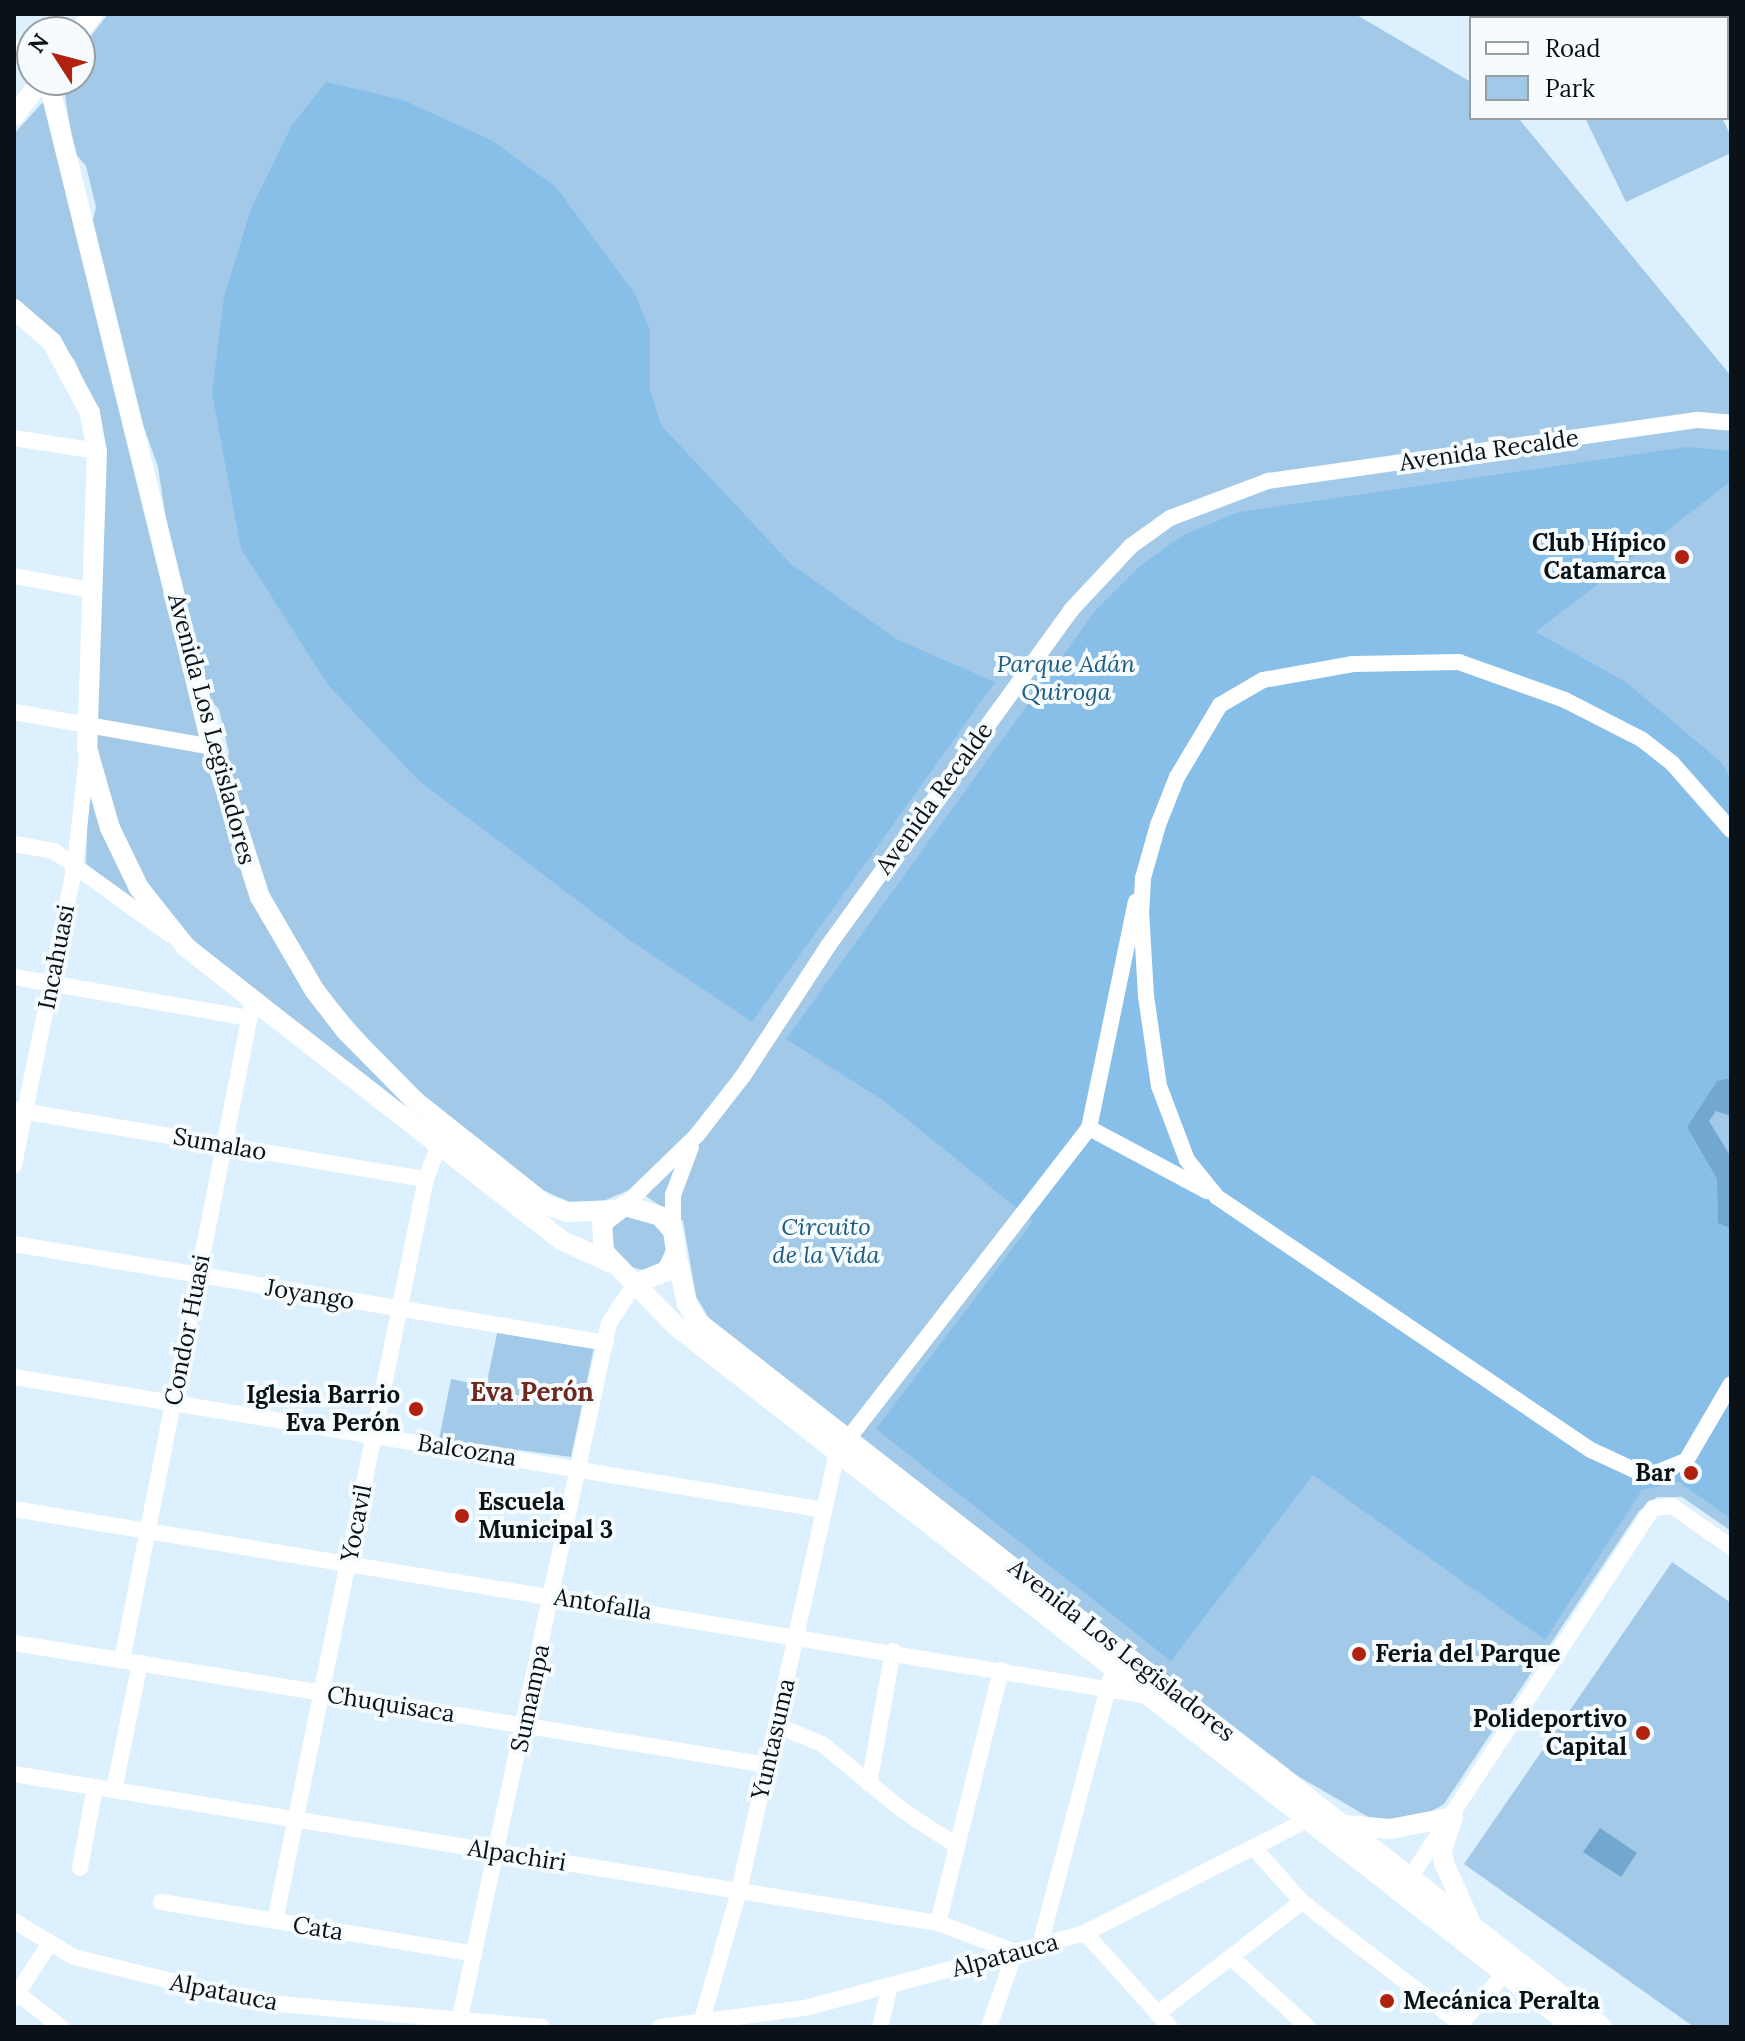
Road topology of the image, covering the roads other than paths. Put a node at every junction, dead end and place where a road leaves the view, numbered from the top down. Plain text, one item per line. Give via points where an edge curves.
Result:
1 (30, 96) edge
2 (52, 96) edge
3 (14, 116) edge
4 (14, 309) edge
5 (1731, 423) edge
6 (14, 438) edge
7 (97, 451) junction
8 (14, 576) edge
9 (91, 590) junction
10 (14, 712) edge
11 (86, 725) junction
12 (212, 747) junction
13 (87, 748) junction
14 (1731, 830) edge
15 (14, 844) edge
16 (75, 864) junction
17 (1143, 878) junction
18 (186, 947) junction
19 (14, 977) edge
20 (51, 984) junction
21 (251, 1009) junction
22 (19, 1110) edge
23 (1089, 1128) junction
24 (697, 1135) junction
25 (442, 1137) junction
26 (224, 1145) junction
27 (14, 1165) edge
28 (426, 1179) junction
29 (1217, 1197) junction
30 (619, 1208) junction
31 (673, 1231) junction
32 (14, 1244) edge
33 (676, 1252) junction
34 (611, 1263) junction
35 (198, 1275) junction
36 (636, 1282) junction
37 (399, 1308) junction
38 (606, 1343) junction
39 (14, 1377) edge
40 (1731, 1384) edge
41 (173, 1403) junction
42 (374, 1435) junction
43 (843, 1446) junction
44 (579, 1467) junction
45 (14, 1509) edge
46 (824, 1510) junction
47 (148, 1531) junction
48 (1731, 1547) edge
49 (348, 1563) junction
50 (552, 1596) junction
51 (796, 1634) junction
52 (14, 1643) edge
53 (893, 1651) junction
54 (122, 1660) junction
55 (140, 1663) junction
56 (1114, 1667) junction
57 (1001, 1670) junction
58 (1107, 1689) junction
59 (322, 1693) junction
60 (1153, 1697) junction
61 (1191, 1703) junction
62 (524, 1725) junction
63 (776, 1725) junction
64 (767, 1765) junction
65 (14, 1774) edge
66 (869, 1784) junction
67 (95, 1787) junction
68 (114, 1790) junction
69 (1317, 1813) junction
70 (1453, 1817) junction
71 (296, 1819) junction
72 (1345, 1825) junction
73 (957, 1846) junction
74 (1255, 1849) junction
75 (497, 1852) junction
76 (80, 1868) dead end
77 (1406, 1885) junction
78 (739, 1891) junction
79 (161, 1902) dead end
80 (1302, 1902) junction
81 (14, 1921) edge
82 (275, 1921) junction
83 (938, 1923) junction
84 (1473, 1928) junction
85 (1085, 1933) junction
86 (50, 1943) junction
87 (1040, 1945) junction
88 (1015, 1952) junction
89 (475, 1954) junction
90 (1233, 1959) junction
91 (1504, 1974) junction
92 (890, 1986) junction
93 (16, 1996) edge
94 (1157, 2014) junction
95 (701, 2023) junction
96 (459, 2025) edge
97 (1461, 2026) edge
98 (61, 2027) edge
99 (542, 2027) edge
100 (660, 2027) edge
101 (880, 2027) edge
102 (989, 2027) edge
103 (1170, 2027) edge
104 (1308, 2027) edge
105 (1573, 2027) edge
106 (1602, 2027) edge

1 - 3 main road
2 - 12 main road, Avenida Los Legisladores
4 - 7 main road, Avenida Los Legisladores via 67,363 90,413
5 - 24 street, Avenida Recalde via 1699,420 1268,481 1170,518 1122,555 1071,610
6 - 7 street
7 - 9 main road, Avenida Los Legisladores
8 - 9 street
9 - 11 main road, Avenida Los Legisladores
10 - 11 street
11 - 12 street
11 - 13 main road, Avenida Los Legisladores
12 - 25 main road, Avenida Los Legisladores via 260,897 287,949 346,1031
13 - 16 street, Incahuasi
13 - 18 main road, Avenida Los Legisladores via 125,861 157,914
14 - 17 street via 1672,763 1607,721 1459,662 1408,659 1263,680 1220,705 1177,777
15 - 16 street via 54,851
16 - 18 street
16 - 20 street, Incahuasi
17 - 23 street via 1118,969
17 - 29 street via 1146,996 1159,1086 1187,1160
18 - 21 main road, Avenida Los Legisladores
19 - 20 street
20 - 21 street
20 - 22 street, Incahuasi
21 - 25 main road, Avenida Los Legisladores
21 - 26 street, Condor Huasi
22 - 26 street, Sumalao
22 - 27 street, Incahuasi
23 - 29 street
23 - 43 street
24 - 30 street, Avenida Recalde
24 - 31 street, Avenida Recalde via 673,1195
25 - 28 street, Yocavil
25 - 30 main road, Avenida Los Legisladores via 546,1205 567,1212
25 - 34 main road, Avenida Los Legisladores via 561,1240
26 - 28 street, Sumalao
26 - 35 street, Condor Huasi
28 - 37 street, Yocavil
29 - 40 street via 1591,1450 1634,1470 1656,1473 1686,1461
30 - 31 main road via 652,1210
30 - 34 main road via 602,1223 600,1236
31 - 33 main road
32 - 35 street, Joyango
33 - 36 main road via 667,1271
33 - 43 main road, Avenida Los Legisladores via 687,1304 699,1323
34 - 36 main road
35 - 37 street, Joyango
35 - 41 street, Condor Huasi
36 - 38 street, Sumampa via 613,1311
36 - 43 main road, Avenida Los Legisladores via 676,1326
37 - 38 street, Joyango
37 - 42 street, Yocavil
38 - 44 street, Sumampa
39 - 41 street, Balcozna
41 - 42 street, Balcozna
41 - 47 street, Condor Huasi
42 - 44 street, Balcozna
42 - 49 street, Yocavil
43 - 46 street, Yuntasuma
43 - 56 main road, Avenida Los Legisladores
43 - 61 main road, Avenida Los Legisladores
44 - 46 street, Balcozna
44 - 50 street, Sumampa
45 - 47 street, Antofalla
46 - 51 street, Yuntasuma
47 - 49 street, Antofalla
47 - 54 street, Condor Huasi
48 - 70 street via 1672,1506 1649,1513
49 - 50 street, Antofalla
49 - 59 street, Yocavil
50 - 51 street, Antofalla
50 - 62 street, Sumampa
51 - 53 street, Antofalla
51 - 63 street, Yuntasuma
52 - 54 street, Chuquisaca
53 - 57 street, Antofalla
53 - 66 street
54 - 55 street, Chuquisaca
55 - 59 street, Chuquisaca
55 - 68 street
56 - 58 street
56 - 60 main road, Avenida Los Legisladores
57 - 58 street, Antofalla
57 - 73 street
58 - 60 street, Antofalla
58 - 87 street
59 - 62 street, Chuquisaca
59 - 71 street, Yocavil
60 - 61 street, Antofalla
60 - 69 main road, Avenida Los Legisladores
61 - 69 main road, Avenida Los Legisladores
62 - 64 street, Chuquisaca
62 - 75 street, Sumampa
63 - 64 street, Yuntasuma
63 - 66 street via 822,1744
64 - 78 street, Yuntasuma
65 - 67 street, Alpachiri
66 - 73 street
67 - 68 street, Alpachiri
67 - 76 street
68 - 71 street, Alpachiri
69 - 72 main road, Avenida Los Legisladores
69 - 74 street, Alpatauca
69 - 77 main road, Avenida Los Legisladores
70 - 72 main road via 1390,1829
70 - 77 street
70 - 84 main road via 1442,1849 1444,1863
71 - 75 street, Alpachiri
71 - 82 street, Yocavil
72 - 77 main road, Avenida Los Legisladores
73 - 83 street
74 - 80 street
74 - 85 street, Alpatauca
75 - 78 street, Alpachiri
75 - 89 street, Sumampa
77 - 84 main road, Avenida Los Legisladores
77 - 91 main road, Avenida Los Legisladores
78 - 83 street, Alpachiri
78 - 95 street, Yuntasuma
79 - 82 street, Cata
80 - 90 street
80 - 97 street
81 - 86 street, Alpatauca
82 - 89 street, Cata
83 - 88 street, Alpachiri
84 - 106 main road, Avenida Los Legisladores
85 - 87 street, Alpatauca
85 - 94 street
86 - 93 street
86 - 96 street, Alpatauca via 74,1957 257,2002
87 - 88 street, Alpatauca
88 - 92 street, Alpatauca
88 - 102 street
89 - 96 street, Sumampa
90 - 94 street
90 - 104 street
91 - 97 street
91 - 105 main road, Avenida Los Legisladores
92 - 95 street, Alpatauca via 805,2008
92 - 101 street
93 - 98 street
94 - 103 street
95 - 100 street, Alpatauca
96 - 99 street, Alpatauca

